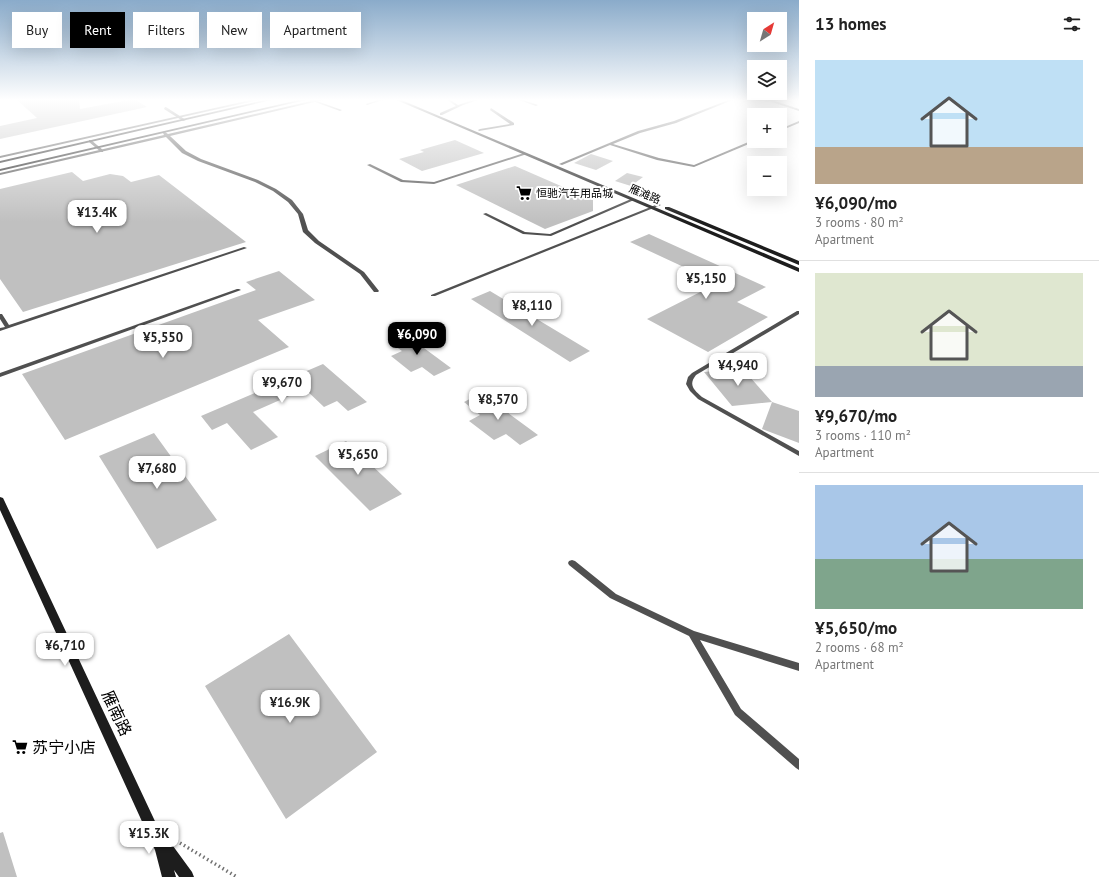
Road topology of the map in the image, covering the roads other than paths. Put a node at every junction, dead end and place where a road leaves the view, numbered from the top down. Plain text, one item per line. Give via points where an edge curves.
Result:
1 (82, 140) edge
2 (94, 140) edge
3 (135, 140) edge
4 (144, 140) edge
5 (172, 140) edge
6 (492, 140) edge
7 (504, 140) edge
8 (621, 140) edge
9 (90, 141) junction
10 (611, 144) junction
11 (747, 144) edge
12 (98, 147) junction
13 (102, 151) junction
14 (525, 154) junction
15 (0, 158) edge
16 (0, 162) edge
17 (561, 164) junction
18 (369, 165) dead end
19 (0, 170) edge
20 (0, 174) edge
21 (632, 200) junction
22 (659, 205) junction
23 (651, 208) junction
24 (485, 214) dead end
25 (245, 248) dead end
26 (799, 263) edge
27 (799, 270) edge
28 (239, 290) dead end
29 (376, 291) dead end
30 (434, 295) dead end
31 (799, 312) edge
32 (0, 315) edge
33 (8, 327) junction
34 (0, 330) edge
35 (0, 375) edge
36 (799, 454) edge
37 (0, 500) edge
38 (572, 562) dead end
39 (692, 634) junction
40 (799, 667) edge
41 (799, 765) edge
42 (150, 826) junction
43 (169, 877) edge
44 (187, 877) edge

1 - 15 street
2 - 9 main road
3 - 12 main road
4 - 13 street
5 - 29 street via 184,152 263,184 288,199 296,206 304,220 305,232 362,273
6 - 14 main road, 雁滩路
7 - 17 main road, 雁滩路
8 - 10 lane
9 - 12 lane
9 - 16 main road
10 - 11 lane via 694,166
10 - 17 lane
12 - 13 lane
12 - 19 main road
13 - 20 street
14 - 18 lane via 434,183 402,181
14 - 21 main road, 雁滩路
17 - 22 main road, 雁滩路
21 - 23 main road, 雁滩路
21 - 24 lane via 551,235 524,233
22 - 23 lane
22 - 26 main road, 雁滩路
23 - 27 main road, 雁滩路
23 - 30 lane
25 - 33 lane
28 - 35 lane
31 - 36 lane via 694,374 689,380 690,389 700,398
32 - 33 lane
33 - 34 lane
37 - 42 main road, 雁南路
38 - 39 lane via 613,596
39 - 40 lane
39 - 41 lane via 738,712
42 - 43 main road, 雁南路 via 161,849
42 - 44 main road

